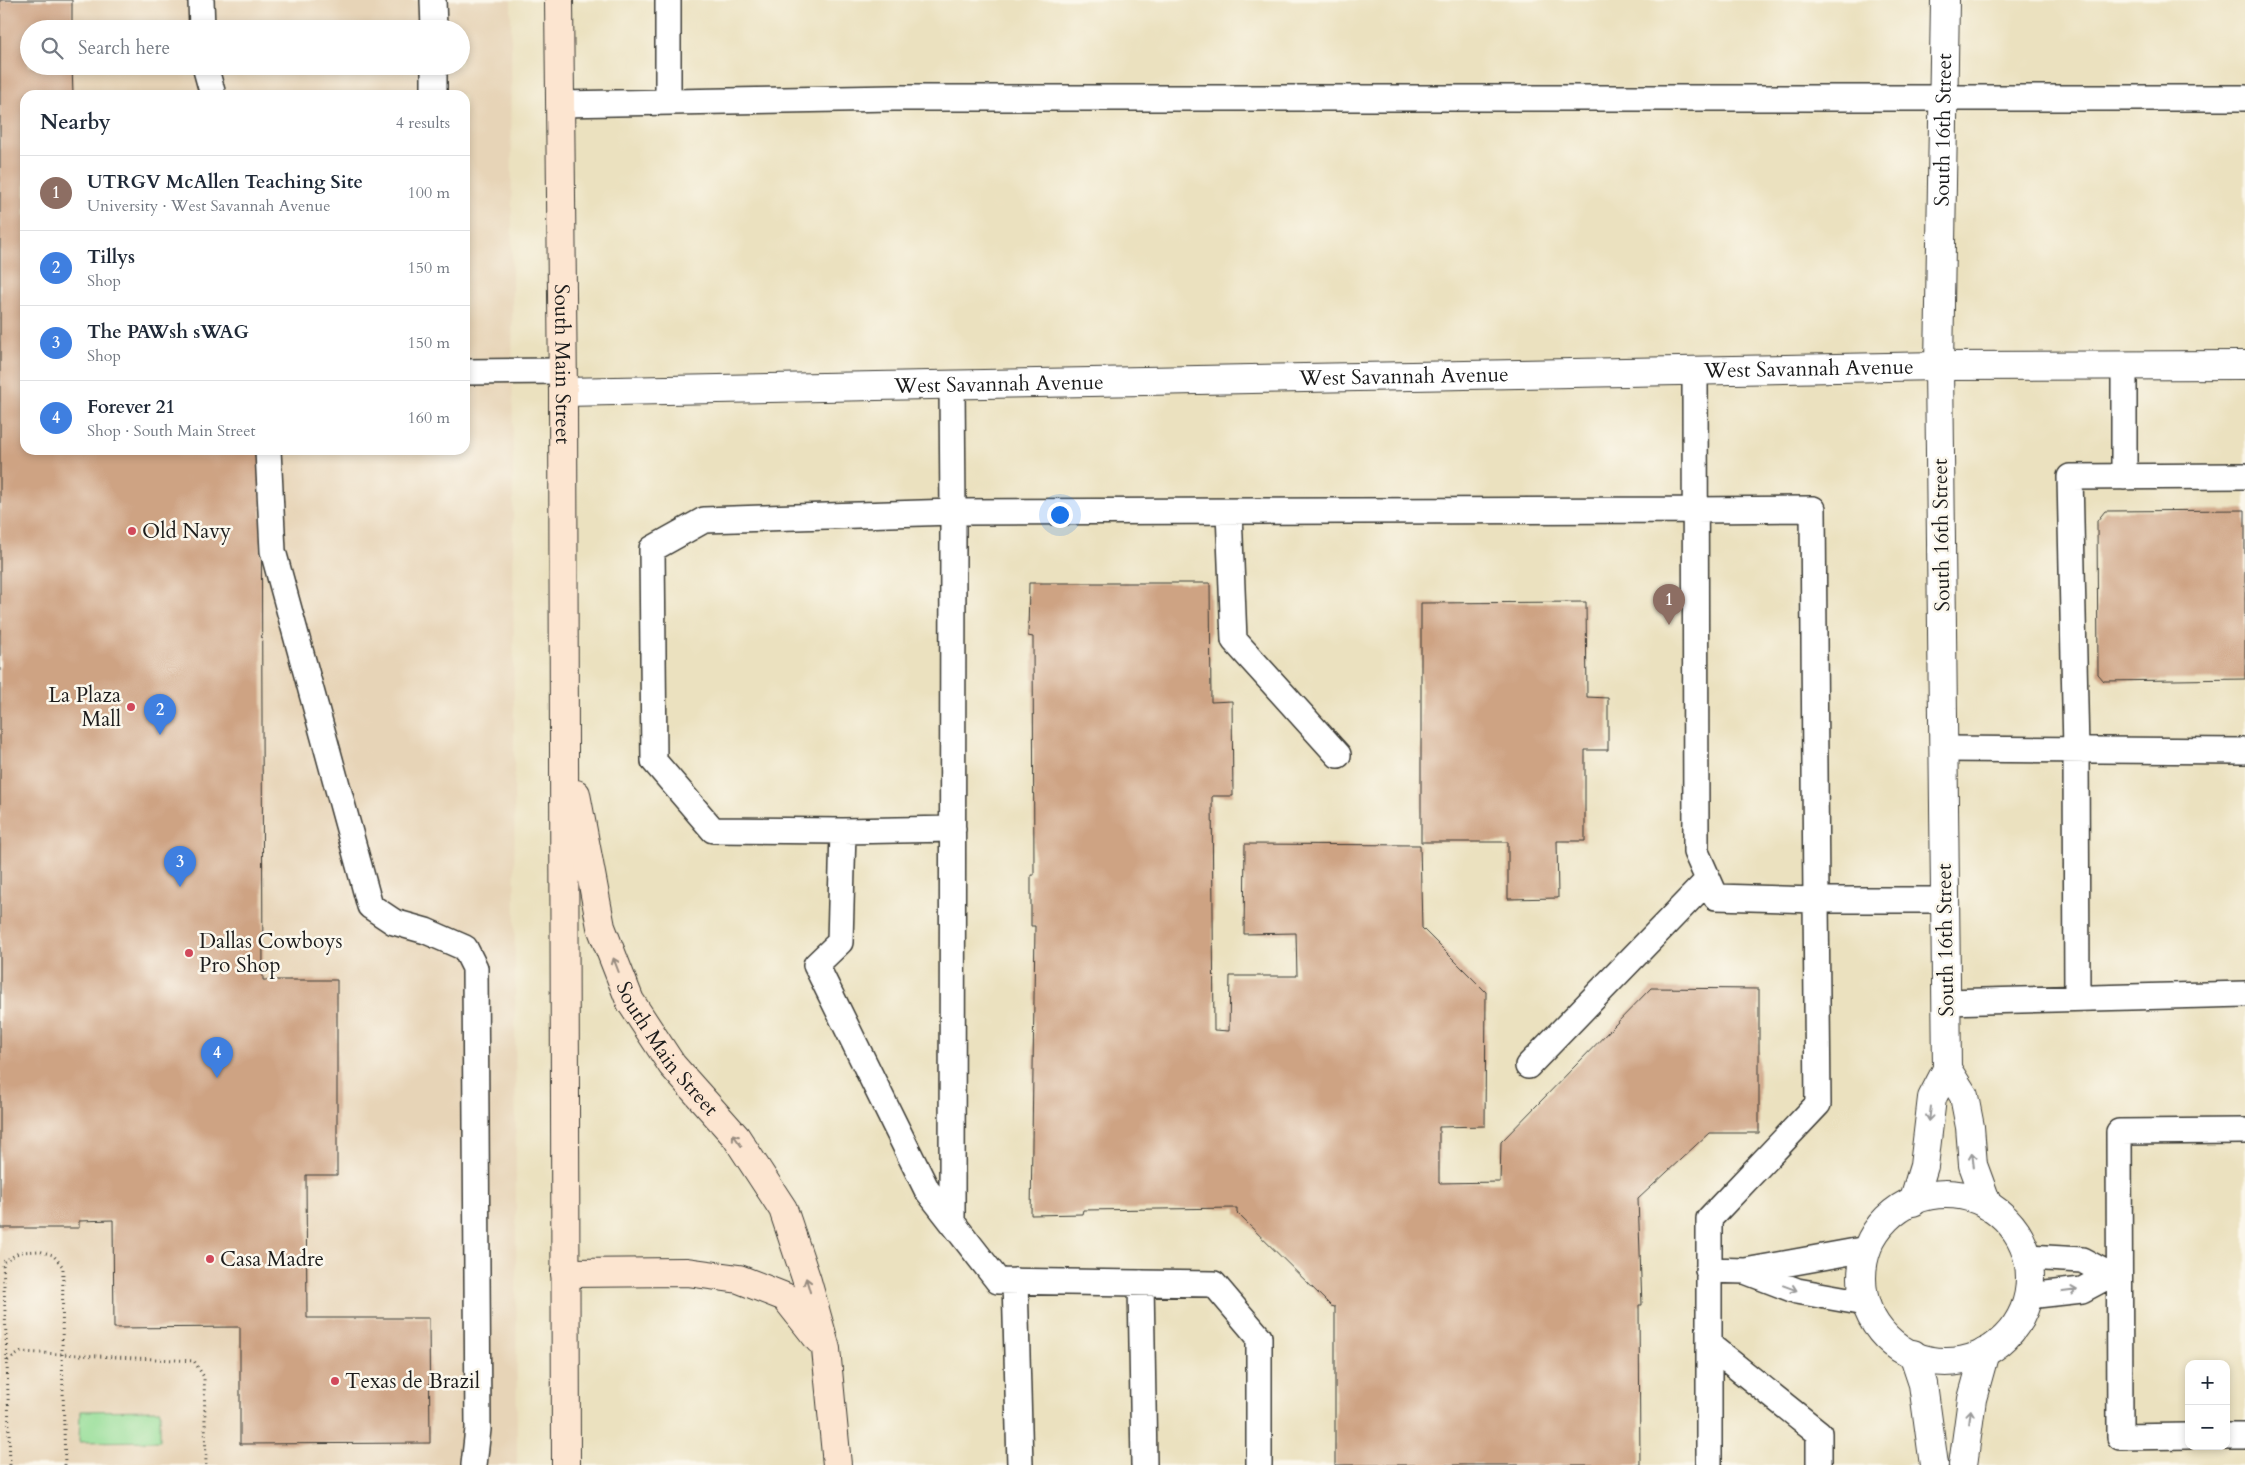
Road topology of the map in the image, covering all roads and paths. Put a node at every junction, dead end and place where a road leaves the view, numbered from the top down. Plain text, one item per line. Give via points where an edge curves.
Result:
1 (201, 0) edge
2 (434, 0) edge
3 (559, 0) edge
4 (668, 0) edge
5 (1945, 0) edge
6 (202, 20) edge
7 (434, 20) edge
8 (207, 75) edge
9 (434, 75) edge
10 (212, 90) edge
11 (434, 90) edge
12 (2245, 98) edge
13 (1944, 99) junction
14 (668, 102) junction
15 (560, 104) junction
16 (2124, 365) junction
17 (2245, 365) edge
18 (1939, 366) junction
19 (1695, 370) junction
20 (470, 372) edge
21 (563, 381) junction
22 (952, 386) junction
23 (268, 455) edge
24 (2124, 476) junction
25 (2245, 476) edge
26 (1695, 510) junction
27 (954, 512) junction
28 (1230, 512) junction
29 (564, 726) junction
30 (1943, 749) junction
31 (2076, 750) junction
32 (2245, 751) edge
33 (1338, 756) dead end
34 (953, 829) junction
35 (843, 831) junction
36 (1708, 880) junction
37 (1816, 900) junction
38 (1944, 900) junction
39 (2245, 994) edge
40 (2077, 998) junction
41 (1946, 1002) junction
42 (1528, 1066) dead end
43 (1947, 1070) junction
44 (2245, 1131) edge
45 (1913, 1202) junction
46 (1988, 1206) junction
47 (952, 1222) junction
48 (1867, 1249) junction
49 (2028, 1257) junction
50 (1708, 1270) junction
51 (1745, 1271) junction
52 (566, 1272) junction
53 (2115, 1275) junction
54 (1015, 1281) junction
55 (1141, 1283) junction
56 (2028, 1296) junction
57 (1865, 1303) junction
58 (1708, 1345) junction
59 (826, 1348) junction
60 (1985, 1352) junction
61 (62, 1354) junction
62 (1912, 1354) junction
63 (7, 1361) junction
64 (2185, 1436) edge
65 (2230, 1436) edge
66 (2245, 1436) edge
67 (10, 1465) edge
68 (65, 1465) edge
69 (206, 1465) edge
70 (474, 1465) edge
71 (566, 1465) edge
72 (837, 1465) edge
73 (1020, 1465) edge
74 (1144, 1465) edge
75 (1259, 1465) edge
76 (1709, 1465) edge
77 (1820, 1465) edge
78 (1934, 1465) edge
79 (1963, 1465) edge

1 - 6 lane
2 - 7 lane
3 - 15 street, South Main Street
4 - 14 lane
5 - 13 street, South 16th Street
8 - 10 lane
9 - 11 lane
12 - 13 lane
13 - 14 lane via 894,98
13 - 18 street, South 16th Street
14 - 15 lane
15 - 21 street, South Main Street
16 - 17 street, West Savannah Avenue
16 - 18 street, West Savannah Avenue
16 - 24 lane
18 - 19 street, West Savannah Avenue
18 - 30 street, South 16th Street
19 - 22 street, West Savannah Avenue
19 - 26 lane
20 - 21 lane
21 - 22 street, West Savannah Avenue
21 - 29 street, South Main Street
22 - 27 lane
23 - 70 lane via 273,551 370,906 394,922 426,931 465,948 475,968 478,1429
24 - 25 lane
24 - 31 lane via 2070,476
26 - 28 lane
26 - 36 lane via 1696,852
26 - 37 lane via 1813,509
27 - 28 lane
27 - 34 lane
27 - 35 lane via 704,520 652,549 654,762 713,830
28 - 33 lane via 1234,640
29 - 52 street, South Main Street
59 -> 29 street, South Main Street via 783,1209 736,1137 672,1065 630,1001 601,927
30 - 31 lane
30 - 38 street, South 16th Street
31 - 32 lane
31 - 40 lane
34 - 35 lane
34 - 47 lane
35 - 47 lane via 840,942 816,965 926,1190
36 - 37 lane via 1716,896
36 - 42 lane
37 - 38 lane
37 - 50 lane via 1818,1104 1709,1220
38 - 41 street, South 16th Street
39 - 40 lane
40 - 41 lane
41 - 43 street, South 16th Street
43 -> 45 street via 1932,1098 1924,1166
46 -> 43 street via 1973,1165 1964,1096
44 - 53 lane via 2119,1132
45 - 46 street via 1926,1196 1954,1194
45 - 48 street via 1901,1207 1880,1225
46 - 49 street via 2002,1214 2018,1233
47 - 54 lane via 998,1280
48 - 51 lane
48 - 57 street via 1862,1276
49 - 53 lane via 2082,1260
49 - 56 street via 2031,1281
50 - 51 lane
50 - 58 lane
51 -> 57 lane via 1798,1291
52 - 59 street via 687,1272 740,1279 785,1297
52 - 71 street, South Main Street
56 -> 53 lane via 2082,1290
53 - 64 lane via 2120,1437
54 - 55 lane
54 - 73 lane
55 - 74 lane
55 - 75 lane via 1214,1284 1259,1337
56 - 60 street via 2014,1328
57 - 62 street via 1877,1327 1897,1346
58 - 76 lane
58 - 77 lane via 1819,1433
59 - 72 street, South Main Street
60 - 62 street via 1949,1362
79 -> 60 street via 1972,1399
61 - 63 path via 21,1352
61 - 63 path via 63,1267 53,1255 39,1251 20,1252 3,1262
61 - 68 path
61 - 69 path via 194,1361 204,1377
62 - 78 street via 1924,1391
63 - 67 path
65 - 66 lane

